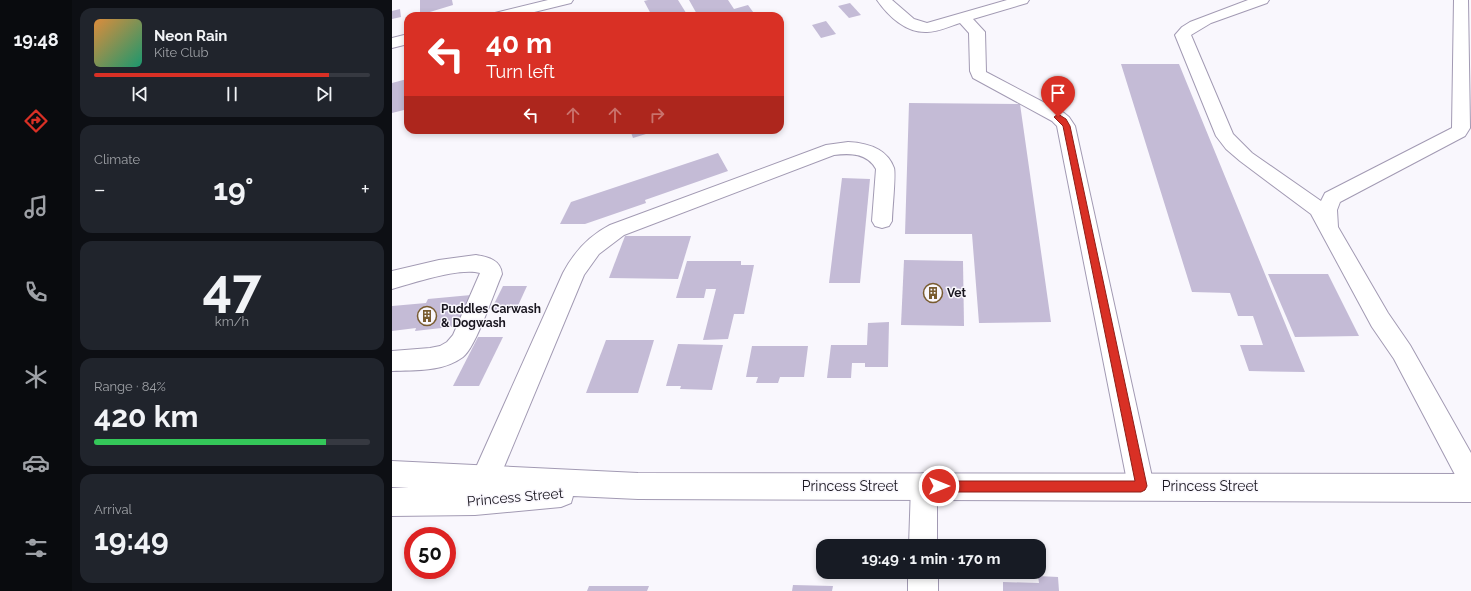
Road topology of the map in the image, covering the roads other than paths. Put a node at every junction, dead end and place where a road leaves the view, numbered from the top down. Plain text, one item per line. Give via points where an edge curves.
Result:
1 (566, 0) edge
2 (884, 0) edge
3 (1022, 0) edge
4 (1262, 0) edge
5 (1461, 0) edge
6 (516, 12) edge
7 (964, 18) junction
8 (404, 40) edge
9 (392, 43) edge
10 (882, 221) dead end
11 (1329, 226) junction
12 (392, 280) edge
13 (392, 361) edge
14 (392, 474) edge
15 (1471, 479) edge
16 (924, 486) junction
17 (1141, 486) junction
18 (1471, 488) edge
19 (480, 490) junction
20 (392, 502) edge
21 (923, 539) edge
22 (923, 579) edge
23 (922, 591) edge

1 - 6 main road
2 - 7 main road via 906,22 919,28 935,27
3 - 7 main road
4 - 11 main road via 1189,27 1183,35 1184,41 1225,136 1232,145 1315,206
5 - 11 main road via 1459,132 1332,198 1327,210
7 - 17 main road via 977,32 979,75 1058,117 1066,126
8 - 9 main road
10 - 19 main road via 885,169 882,161 867,150 844,148 832,149 607,235 581,260 574,273
11 - 15 main road
12 - 13 main road via 451,266 479,264 491,271 458,347 439,357
14 - 19 main road, Princess Street
16 - 17 main road, Princess Street
16 - 19 main road, Princess Street via 638,486
16 - 21 main road
17 - 18 main road, Princess Street
19 - 20 main road, Princess Street
22 - 23 main road

